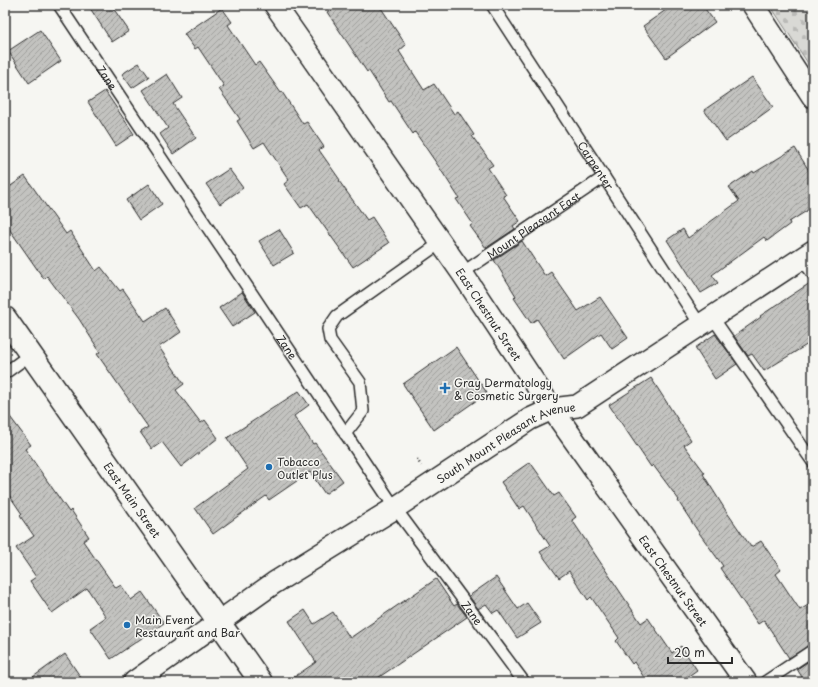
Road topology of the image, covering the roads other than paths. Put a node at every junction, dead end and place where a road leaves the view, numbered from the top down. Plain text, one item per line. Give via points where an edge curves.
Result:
1 (59, 5) edge
2 (275, 5) edge
3 (492, 5) edge
4 (753, 5) edge
5 (813, 97) edge
6 (604, 177) junction
7 (440, 243) junction
8 (809, 261) edge
9 (462, 273) junction
10 (5, 318) edge
11 (707, 322) junction
12 (31, 354) junction
13 (5, 373) edge
14 (552, 409) junction
15 (345, 434) junction
16 (813, 462) edge
17 (394, 508) junction
18 (219, 622) junction
19 (813, 650) edge
20 (259, 681) edge
21 (134, 682) edge
22 (524, 682) edge
23 (746, 682) edge
24 (765, 682) edge

1 - 15 lane, Zane
2 - 7 street, East Chestnut Street
3 - 6 lane, Carpenter
4 - 5 street
6 - 9 lane, Mount Pleasant East
6 - 11 lane, Carpenter
7 - 9 street, East Chestnut Street
7 - 15 lane via 337,316 328,329 330,340 360,382 363,412
8 - 11 street, South Mount Pleasant Avenue
9 - 14 street, East Chestnut Street
10 - 12 main road, East Main Street
11 - 14 street, South Mount Pleasant Avenue via 577,406
11 - 16 lane, Carpenter
12 - 13 lane
12 - 18 main road, East Main Street
14 - 17 street, South Mount Pleasant Avenue via 530,419
14 - 23 street, East Chestnut Street
15 - 17 lane, Zane
17 - 18 street, South Mount Pleasant Avenue via 274,583
17 - 22 lane, Zane
18 - 20 main road, East Main Street
18 - 21 street, South Mount Pleasant Avenue
19 - 24 lane

